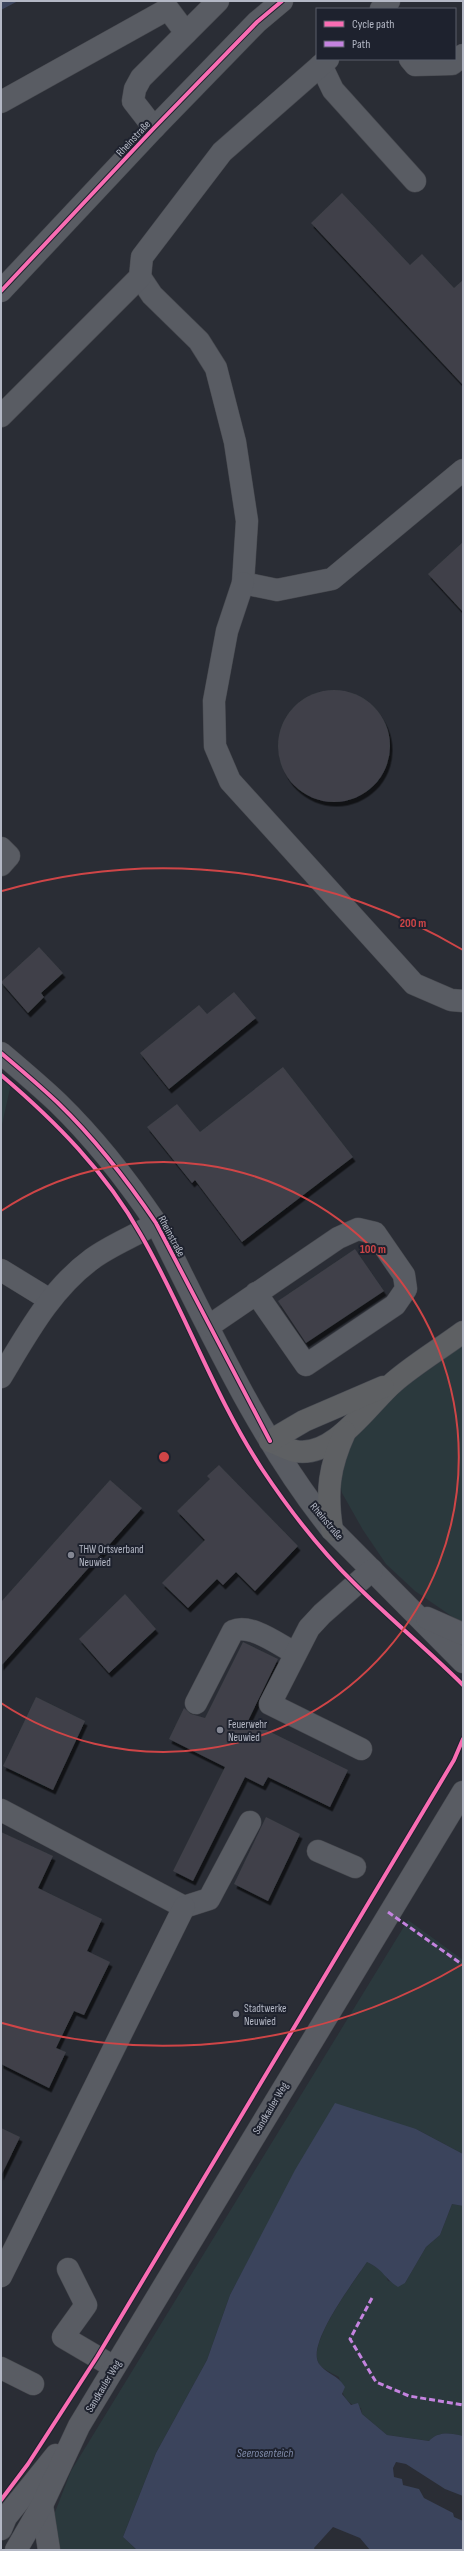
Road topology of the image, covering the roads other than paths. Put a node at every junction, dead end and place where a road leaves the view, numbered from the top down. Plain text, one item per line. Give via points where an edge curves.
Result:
1 (218, 1) edge
2 (282, 1) edge
3 (186, 33) junction
4 (463, 55) edge
5 (411, 60) edge
6 (324, 62) edge
7 (1, 102) edge
8 (154, 128) junction
9 (415, 181) dead end
10 (140, 277) junction
11 (1, 291) edge
12 (1, 416) edge
13 (463, 470) edge
14 (243, 583) junction
15 (1, 848) edge
16 (1, 865) edge
17 (463, 1001) edge
18 (1, 1052) edge
19 (156, 1223) junction
20 (1, 1270) edge
21 (256, 1294) junction
22 (50, 1300) junction
23 (209, 1326) junction
24 (463, 1332) edge
25 (1, 1376) edge
26 (394, 1382) junction
27 (345, 1432) junction
28 (270, 1441) junction
29 (332, 1530) junction
30 (372, 1570) junction
31 (417, 1613) junction
32 (463, 1634) edge
33 (295, 1653) junction
34 (463, 1662) edge
35 (196, 1704) dead end
36 (361, 1749) dead end
37 (463, 1792) edge
38 (1, 1810) edge
39 (250, 1822) dead end
40 (318, 1851) dead end
41 (355, 1868) dead end
42 (184, 1907) junction
43 (68, 2269) dead end
44 (1, 2276) edge
45 (114, 2367) junction
46 (1, 2368) edge
47 (33, 2384) dead end
48 (79, 2426) junction
49 (42, 2505) junction
50 (1, 2529) edge
51 (16, 2550) edge
52 (49, 2550) edge

1 - 3 street
2 - 8 street, Rheinstraße via 257,22
3 - 7 street via 168,9
3 - 8 street via 141,78 135,89 133,101
4 - 5 street via 452,64 415,65
6 - 9 street via 333,90
6 - 10 street via 222,152 142,257
8 - 11 street, Rheinstraße
10 - 12 street
10 - 14 street via 152,295 199,341 216,368 235,442 247,521
13 - 14 street via 332,579 277,590
14 - 17 street via 227,631 214,701 215,746 230,781 414,984 451,1000
15 - 16 street via 9,856
18 - 19 street, Rheinstraße via 58,1103 104,1152
19 - 22 street, Rheinstraße via 93,1259 59,1287
19 - 23 street, Rheinstraße
20 - 22 street
21 - 21 street via 338,1238 358,1229 375,1233 404,1275 406,1289 395,1305 306,1365
21 - 23 street
22 - 25 street, Rheinstraße
23 - 28 street, Rheinstraße
24 - 26 highway
26 - 27 highway
26 - 28 highway via 304,1421
27 - 28 highway via 326,1445 305,1451 295,1451
27 - 29 highway via 334,1455 329,1479 328,1505
28 - 29 street, Rheinstraße via 298,1485
29 - 30 street, Rheinstraße
30 - 31 street, Rheinstraße
30 - 33 street via 309,1628
31 - 32 street, Rheinstraße
31 - 34 street, Rheinstraße
33 - 35 street via 253,1632 244,1629 233,1631
33 - 36 street via 270,1704
37 - 45 street, Sandkauler Weg
38 - 42 street
39 - 42 street via 209,1899
40 - 41 street
42 - 44 street
43 - 45 street via 86,2305 63,2337
45 - 48 street, Sandkauler Weg
46 - 47 street
48 - 49 street, Sandkauler Weg
48 - 50 street, Sandkauler Weg via 6,2517
49 - 51 street, Sandkauler Weg
49 - 52 street

